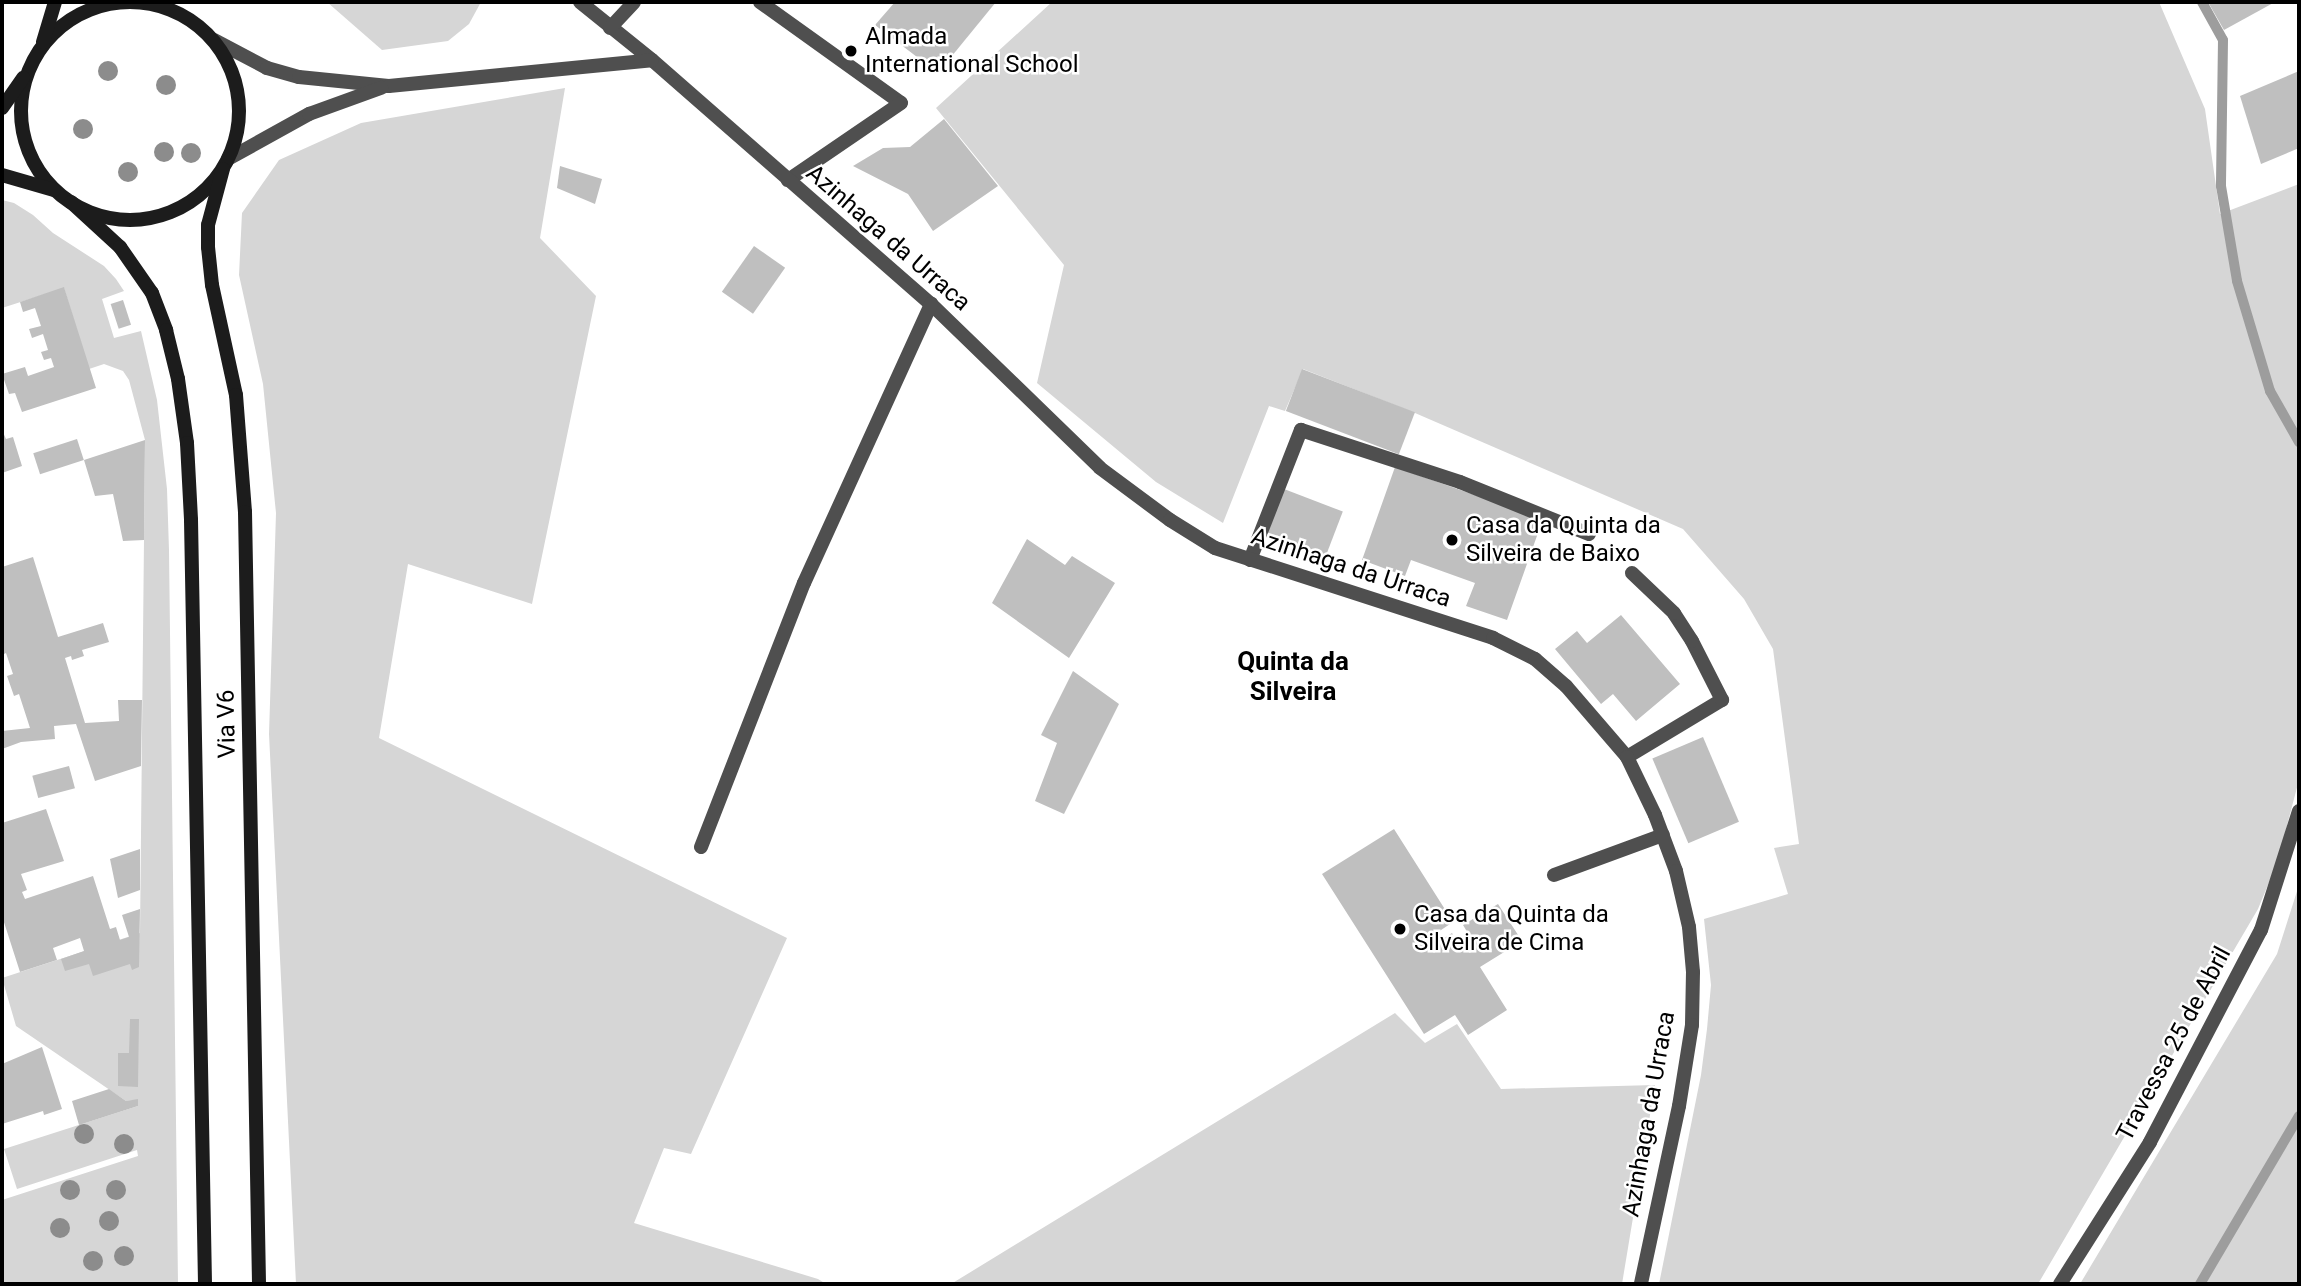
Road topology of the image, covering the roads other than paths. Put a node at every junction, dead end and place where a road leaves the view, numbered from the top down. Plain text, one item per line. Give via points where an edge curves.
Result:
1 (55, 2) edge
2 (173, 2) edge
3 (580, 2) edge
4 (634, 2) edge
5 (760, 2) edge
6 (196, 24) junction
7 (610, 27) junction
8 (214, 40) junction
9 (40, 50) junction
10 (652, 60) junction
11 (32, 66) junction
12 (389, 86) junction
13 (2, 108) edge
14 (225, 164) junction
15 (2, 175) edge
16 (788, 180) junction
17 (58, 192) junction
18 (71, 202) junction
19 (931, 304) junction
20 (1589, 534) dead end
21 (1250, 560) junction
22 (1632, 573) dead end
23 (1627, 757) junction
24 (2299, 811) edge
25 (1663, 835) junction
26 (701, 847) dead end
27 (1554, 875) dead end
28 (205, 1284) edge
29 (259, 1284) edge
30 (1641, 1284) edge
31 (2060, 1284) edge

1 - 9 main road
2 - 6 main road
3 - 7 street, Azinhaga da Urraca
4 - 7 street
5 - 16 street via 901,103
6 - 8 main road
6 - 9 main road via 173,10 122,2 80,15 63,25
7 - 10 street, Azinhaga da Urraca
8 - 12 street via 267,68 299,77
8 - 14 main road via 231,69 238,94 237,135
9 - 11 main road
10 - 12 street
10 - 16 street, Azinhaga da Urraca
11 - 13 main road
11 - 17 main road via 22,102 24,134 36,164
12 - 14 street via 309,114
14 - 18 main road via 192,200 162,215 120,218 93,213
14 - 29 main road, Via V6 via 208,225 208,247 236,394 245,512
15 - 17 main road
16 - 19 street, Azinhaga da Urraca
17 - 18 main road
18 - 28 main road, Via V6 via 120,247 152,293 178,379 187,443
19 - 21 street, Azinhaga da Urraca via 1100,468 1214,548
19 - 26 street via 804,583
20 - 21 street via 1461,482 1301,430
21 - 23 street, Azinhaga da Urraca via 1493,638 1535,659 1566,686
22 - 23 street via 1674,613 1722,700
23 - 25 street, Azinhaga da Urraca
24 - 31 street, Travessa 25 de Abril via 2261,930 2150,1142
25 - 27 street
25 - 30 street, Azinhaga da Urraca via 1689,927 1692,1025

